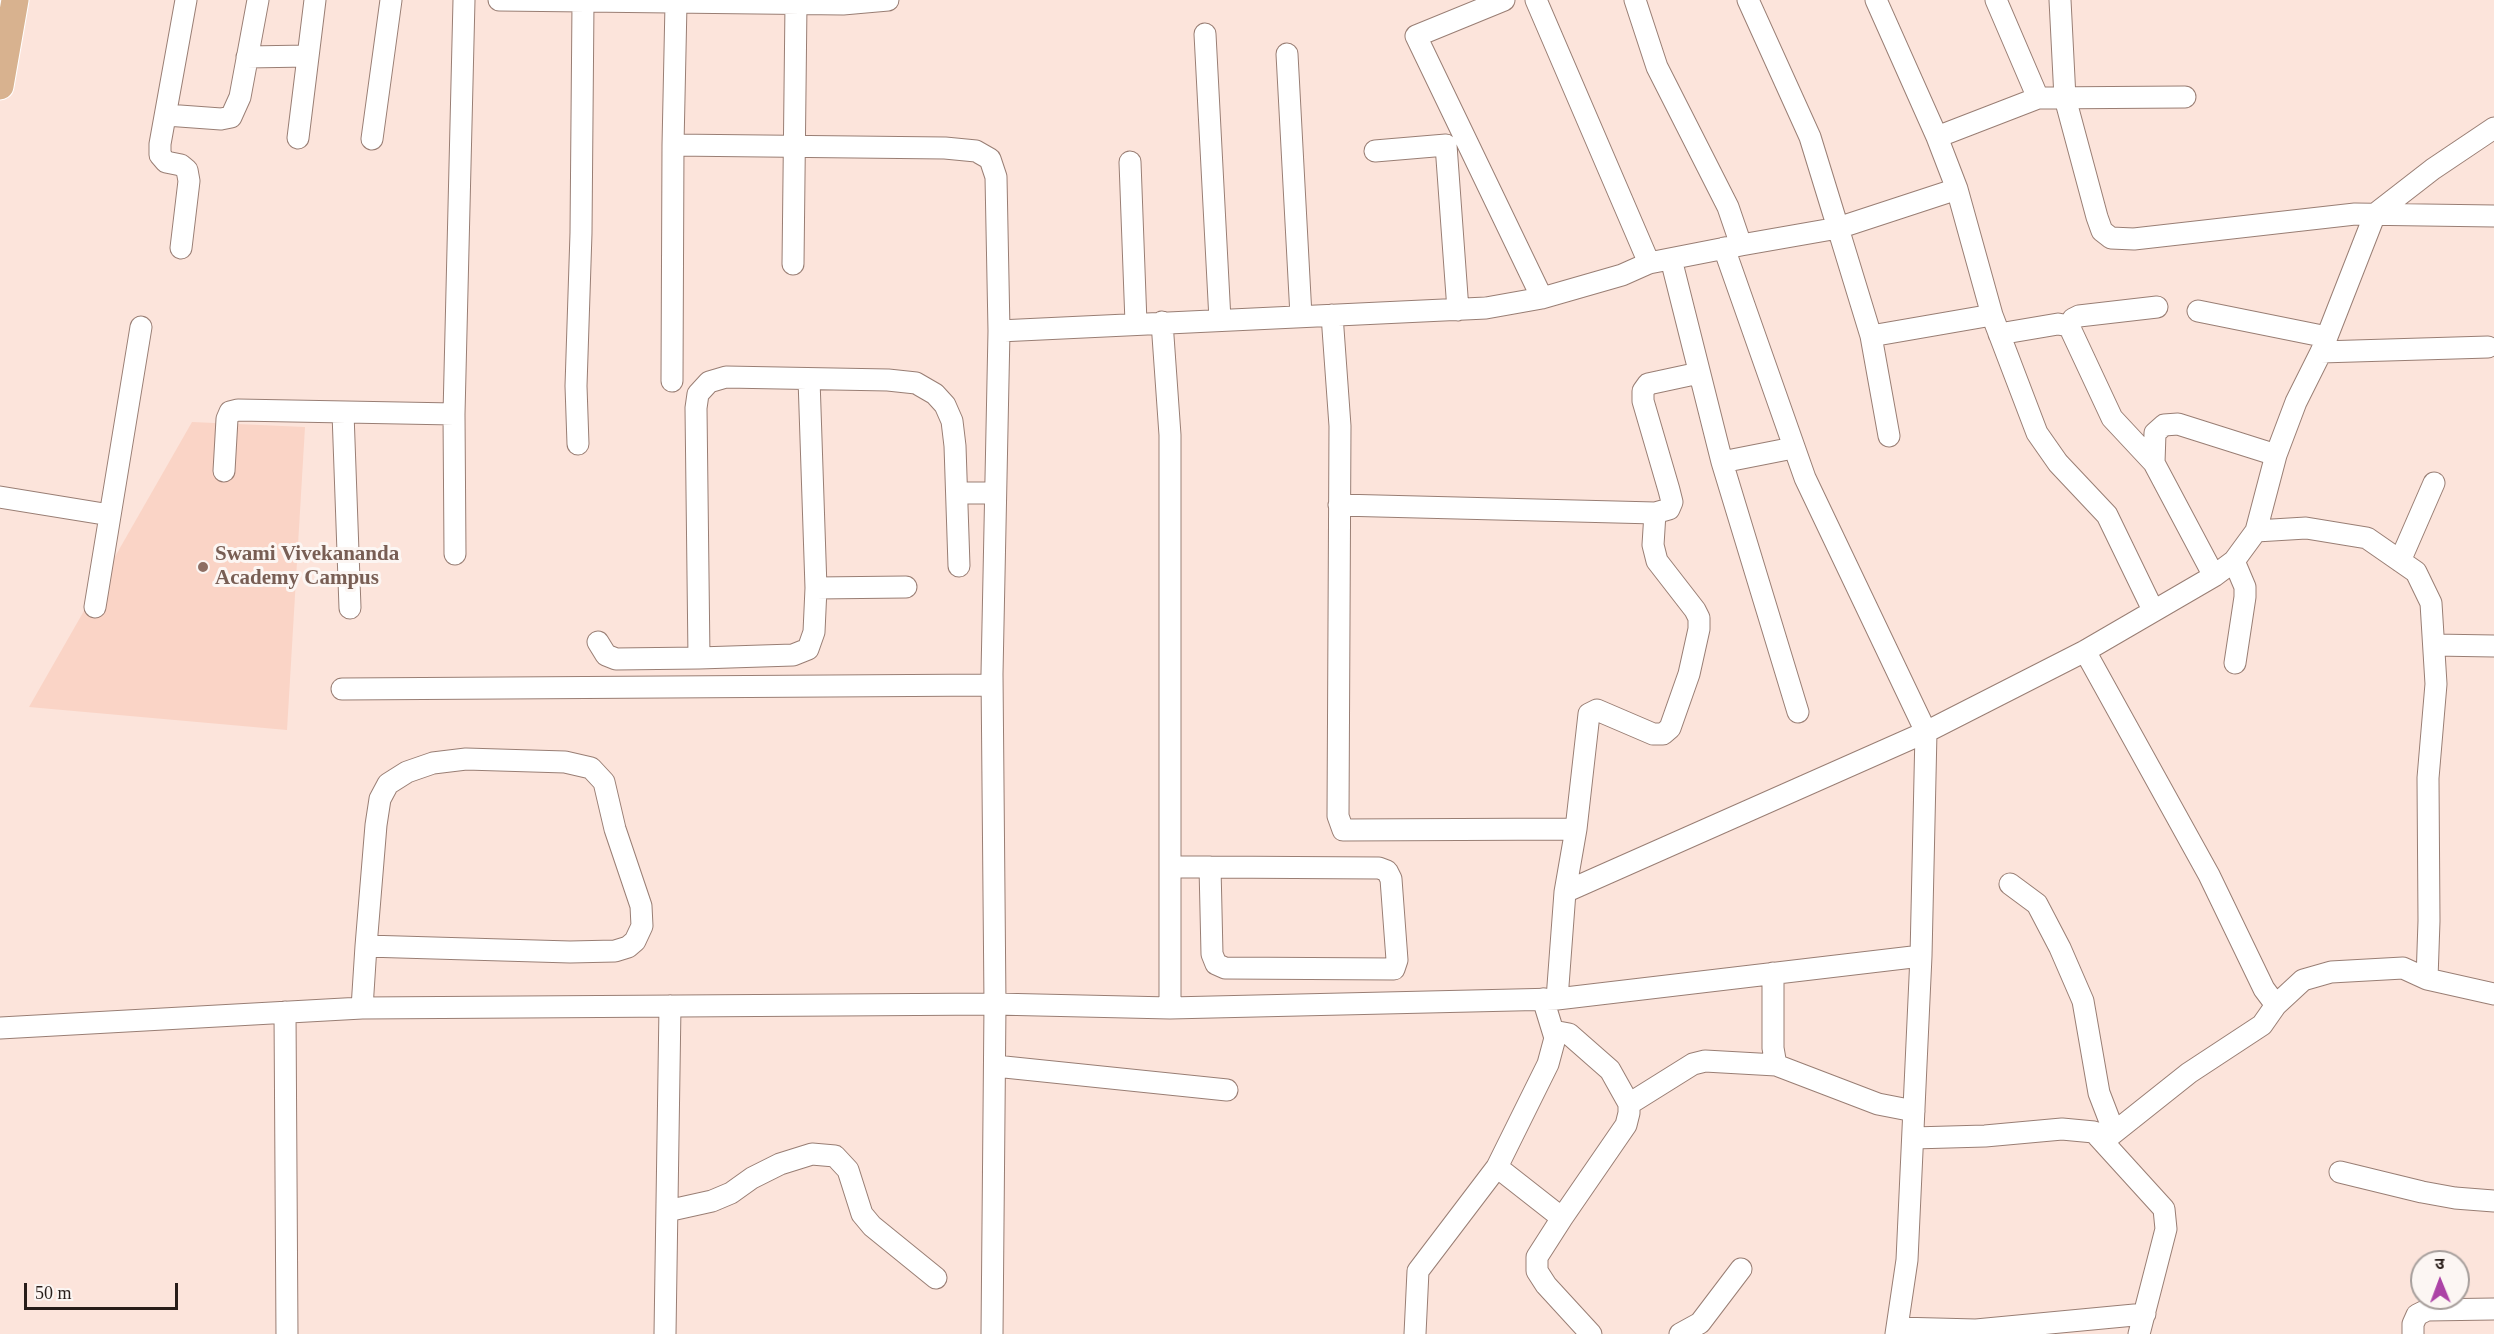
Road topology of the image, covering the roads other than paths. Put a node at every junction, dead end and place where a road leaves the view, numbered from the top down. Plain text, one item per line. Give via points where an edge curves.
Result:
1 (15, 0) edge
2 (186, 0) edge
3 (258, 0) edge
4 (315, 0) edge
5 (391, 0) edge
6 (464, 0) edge
7 (499, 0) edge
8 (888, 0) edge
9 (1504, 0) edge
10 (1536, 0) edge
11 (1635, 0) edge
12 (1748, 0) edge
13 (1876, 0) edge
14 (1996, 0) edge
15 (2060, 0) edge
16 (686, 2) edge
17 (583, 3) junction
18 (796, 4) junction
19 (1205, 34) dead end
20 (1287, 54) dead end
21 (308, 56) junction
22 (248, 57) junction
23 (0, 86) edge
24 (2184, 97) dead end
25 (2038, 98) junction
26 (2065, 98) junction
27 (166, 115) junction
28 (2494, 128) edge
29 (1936, 137) junction
30 (298, 138) dead end
31 (372, 139) dead end
32 (673, 145) junction
33 (794, 146) junction
34 (1375, 151) dead end
35 (1130, 162) dead end
36 (1957, 189) junction
37 (2375, 214) junction
38 (2494, 216) edge
39 (1838, 228) junction
40 (1733, 246) junction
41 (180, 248) dead end
42 (1671, 259) junction
43 (1649, 263) junction
44 (793, 264) dead end
45 (1542, 298) junction
46 (2157, 307) dead end
47 (1458, 310) junction
48 (2198, 311) dead end
49 (1332, 315) junction
50 (1301, 316) junction
51 (1220, 320) junction
52 (1162, 322) junction
53 (1136, 323) junction
54 (1996, 324) junction
55 (2069, 326) junction
56 (141, 327) dead end
57 (999, 331) junction
58 (1871, 336) junction
59 (2324, 345) junction
60 (2488, 347) dead end
61 (1699, 373) junction
62 (809, 379) junction
63 (672, 381) dead end
64 (343, 413) junction
65 (454, 414) junction
66 (1889, 436) dead end
67 (578, 444) dead end
68 (1793, 448) junction
69 (2276, 455) junction
70 (1722, 462) junction
71 (2154, 463) junction
72 (224, 471) dead end
73 (2434, 483) dead end
74 (958, 493) junction
75 (995, 493) junction
76 (0, 497) edge
77 (1339, 505) junction
78 (1655, 513) junction
79 (110, 515) junction
80 (2256, 531) junction
81 (455, 554) dead end
82 (2234, 561) junction
83 (2400, 561) junction
84 (958, 566) dead end
85 (2214, 576) junction
86 (906, 587) dead end
87 (816, 588) junction
88 (95, 608) dead end
89 (350, 609) dead end
90 (2153, 610) junction
91 (598, 642) dead end
92 (2433, 645) junction
93 (2494, 646) edge
94 (2085, 651) junction
95 (699, 658) junction
96 (2235, 663) dead end
97 (992, 685) junction
98 (342, 689) dead end
99 (1798, 712) dead end
100 (1926, 732) junction
101 (1576, 829) junction
102 (1170, 867) junction
103 (1210, 867) junction
104 (2010, 884) dead end
105 (1565, 892) junction
106 (366, 946) junction
107 (1921, 956) junction
108 (1773, 973) junction
109 (2427, 979) junction
110 (2494, 994) edge
111 (1550, 999) junction
112 (995, 1004) junction
113 (2276, 1005) junction
114 (669, 1006) junction
115 (362, 1008) junction
116 (1170, 1008) junction
117 (285, 1012) junction
118 (0, 1028) edge
119 (1553, 1031) junction
120 (1776, 1065) junction
121 (995, 1066) junction
122 (1227, 1090) dead end
123 (1629, 1104) junction
124 (1914, 1110) junction
125 (2109, 1137) junction
126 (1913, 1138) junction
127 (1497, 1167) junction
128 (2340, 1172) dead end
129 (2494, 1201) edge
130 (667, 1211) junction
131 (1562, 1218) junction
132 (1741, 1269) dead end
133 (936, 1278) dead end
134 (2494, 1310) edge
135 (2142, 1324) edge
136 (1897, 1331) edge
137 (287, 1334) edge
138 (665, 1334) edge
139 (992, 1334) edge
140 (1415, 1334) edge
141 (1591, 1334) edge
142 (1680, 1334) edge
143 (2412, 1334) edge

1 - 23 main road
2 - 27 street
3 - 22 street
4 - 21 street
5 - 31 street
6 - 65 street
7 - 17 street
8 - 18 street
9 - 45 street via 1416,36
10 - 43 street
11 - 40 street via 1657,67 1728,207
12 - 39 street via 1810,137
13 - 29 street
14 - 25 street
15 - 26 street
16 - 17 street
16 - 18 street
16 - 32 street
17 - 67 street
18 - 33 street
19 - 51 street
20 - 50 street
21 - 22 street
21 - 30 street
22 - 27 street via 240,97 231,117
24 - 26 street
25 - 26 street
25 - 29 street
26 - 37 street via 2097,217 2102,231 2110,238 2134,239
27 - 41 street via 160,155 166,162 187,170 189,181
28 - 37 street
29 - 36 street
32 - 33 street
32 - 63 street
33 - 44 street
33 - 57 street via 945,148 976,151 990,159 996,177
34 - 47 street via 1446,146
35 - 53 street
36 - 39 street
36 - 54 street
37 - 38 street
37 - 59 street
39 - 40 street
39 - 58 street
40 - 42 street
40 - 68 street
42 - 43 street
42 - 61 street
43 - 45 street via 1622,275
45 - 47 street
46 - 55 street via 2079,316
47 - 49 street
48 - 59 street
49 - 50 street
49 - 77 street via 1340,426
50 - 51 street
51 - 52 street
52 - 53 street
52 - 102 street via 1170,435
53 - 57 street
54 - 55 street
54 - 58 street
54 - 90 street via 2037,434 2058,464 2107,515
55 - 71 street via 2112,418
56 - 79 street
57 - 75 street
58 - 66 street
59 - 60 street
59 - 69 street
61 - 70 street
61 - 78 street via 1647,384 1643,391 1672,502 1669,508
62 - 74 street via 916,383 935,394 952,421
62 - 87 street
62 - 95 street via 726,377 709,382 698,394
64 - 65 street
64 - 72 street via 230,412
64 - 89 street
65 - 81 street
68 - 70 street
68 - 100 street
69 - 71 street via 2178,424 2164,425 2155,433
69 - 80 street
70 - 99 street
71 - 85 street
73 - 83 street
74 - 75 street
74 - 84 street
75 - 97 street
76 - 79 street
77 - 78 street
77 - 101 street via 1338,816 1343,830
78 - 101 street via 1653,545 1657,561 1699,618 1689,674 1670,728 1663,734 1653,734 1597,710 1589,714
79 - 88 street
80 - 82 street
80 - 83 street via 2306,528 2367,538
82 - 85 street
82 - 96 street via 2245,587
83 - 92 street via 2416,572 2431,603
85 - 90 street
86 - 87 street
87 - 95 street via 814,633 808,649 792,655
90 - 94 street
91 - 95 street via 606,655 616,659
92 - 93 street
92 - 109 street via 2436,684 2428,778
94 - 100 street
94 - 113 street
97 - 98 street
97 - 112 street
100 - 105 street
100 - 107 street
101 - 105 street
102 - 103 street
102 - 116 street
103 - 103 street via 1387,871 1391,879 1397,960 1394,969 1225,968 1216,964 1212,954
104 - 125 street via 2037,904 2083,1001
105 - 111 street
106 - 106 street via 376,825 380,799 388,784 433,763 466,759 565,762 591,768 604,782 641,906 642,926 628,947 570,952
106 - 115 street
107 - 108 street
107 - 124 street
108 - 111 street
108 - 120 street
109 - 110 street
109 - 113 street via 2403,968 2331,972 2303,980
111 - 116 street
111 - 119 street
112 - 114 street
112 - 116 street
112 - 121 street
113 - 125 street via 2262,1025 2189,1073
114 - 115 street
114 - 130 street
115 - 117 street
117 - 118 street
117 - 137 street
119 - 123 street via 1569,1034 1610,1070
119 - 127 street via 1555,1038 1548,1064
120 - 123 street via 1705,1060
120 - 124 street via 1878,1104
121 - 122 street
121 - 139 street
123 - 131 street via 1626,1125
124 - 126 street
125 - 126 street via 2062,1130
125 - 135 street via 2164,1209 2166,1230
126 - 136 street via 1906,1260
127 - 131 street
127 - 140 street via 1418,1271
128 - 129 street via 2422,1192
130 - 133 street via 731,1193 752,1178 801,1157 835,1156 848,1170 862,1214
130 - 138 street
131 - 141 street via 1537,1257 1537,1271 1545,1285
132 - 142 street via 1700,1323
134 - 143 street via 2427,1310 2417,1315
135 - 136 street

